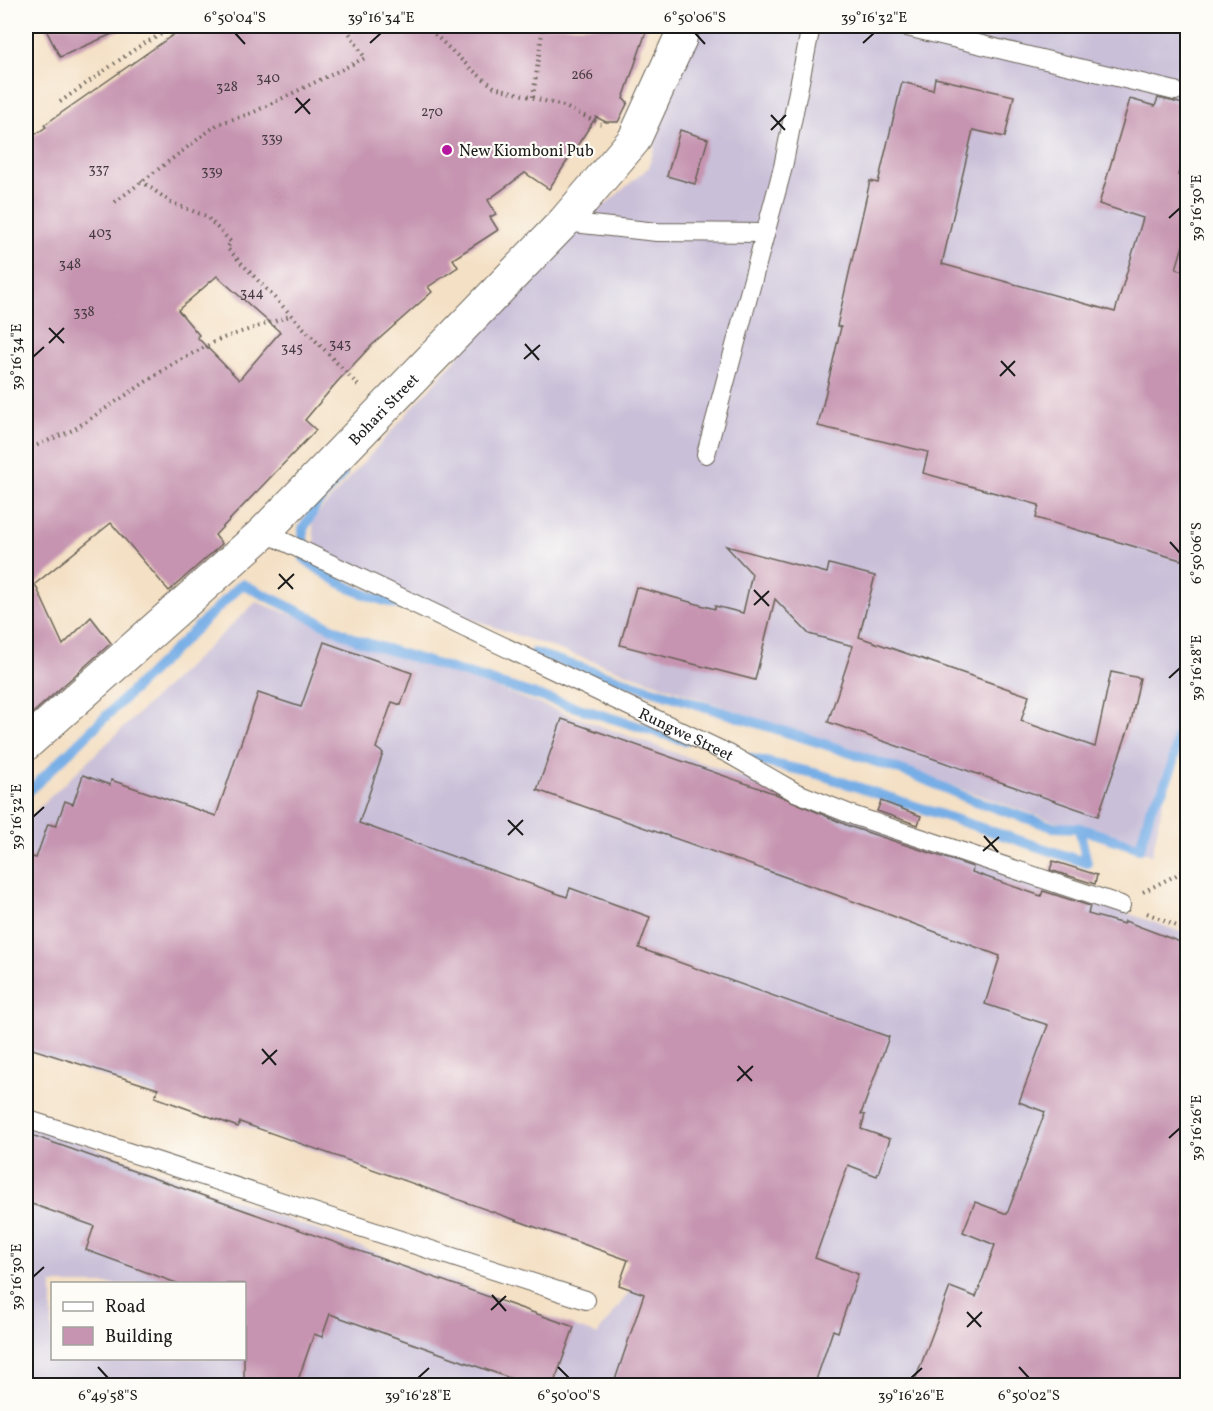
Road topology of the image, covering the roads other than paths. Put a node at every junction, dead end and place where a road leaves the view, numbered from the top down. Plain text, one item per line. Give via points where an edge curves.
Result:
1 (683, 26) edge
2 (811, 26) edge
3 (903, 26) edge
4 (1175, 91) dead end
5 (564, 222) junction
6 (765, 233) junction
7 (706, 454) dead end
8 (264, 532) junction
9 (26, 744) edge
10 (1129, 906) road end
11 (26, 1119) edge
12 (586, 1300) dead end

1 - 5 street, Bohari Street via 634,140
2 - 6 lane via 783,167
3 - 4 lane
5 - 6 lane via 657,232
5 - 8 street, Bohari Street
6 - 7 lane
8 - 9 street, Bohari Street
8 - 10 lane, Rungwe Street via 729,754 795,792 855,816
11 - 12 lane

